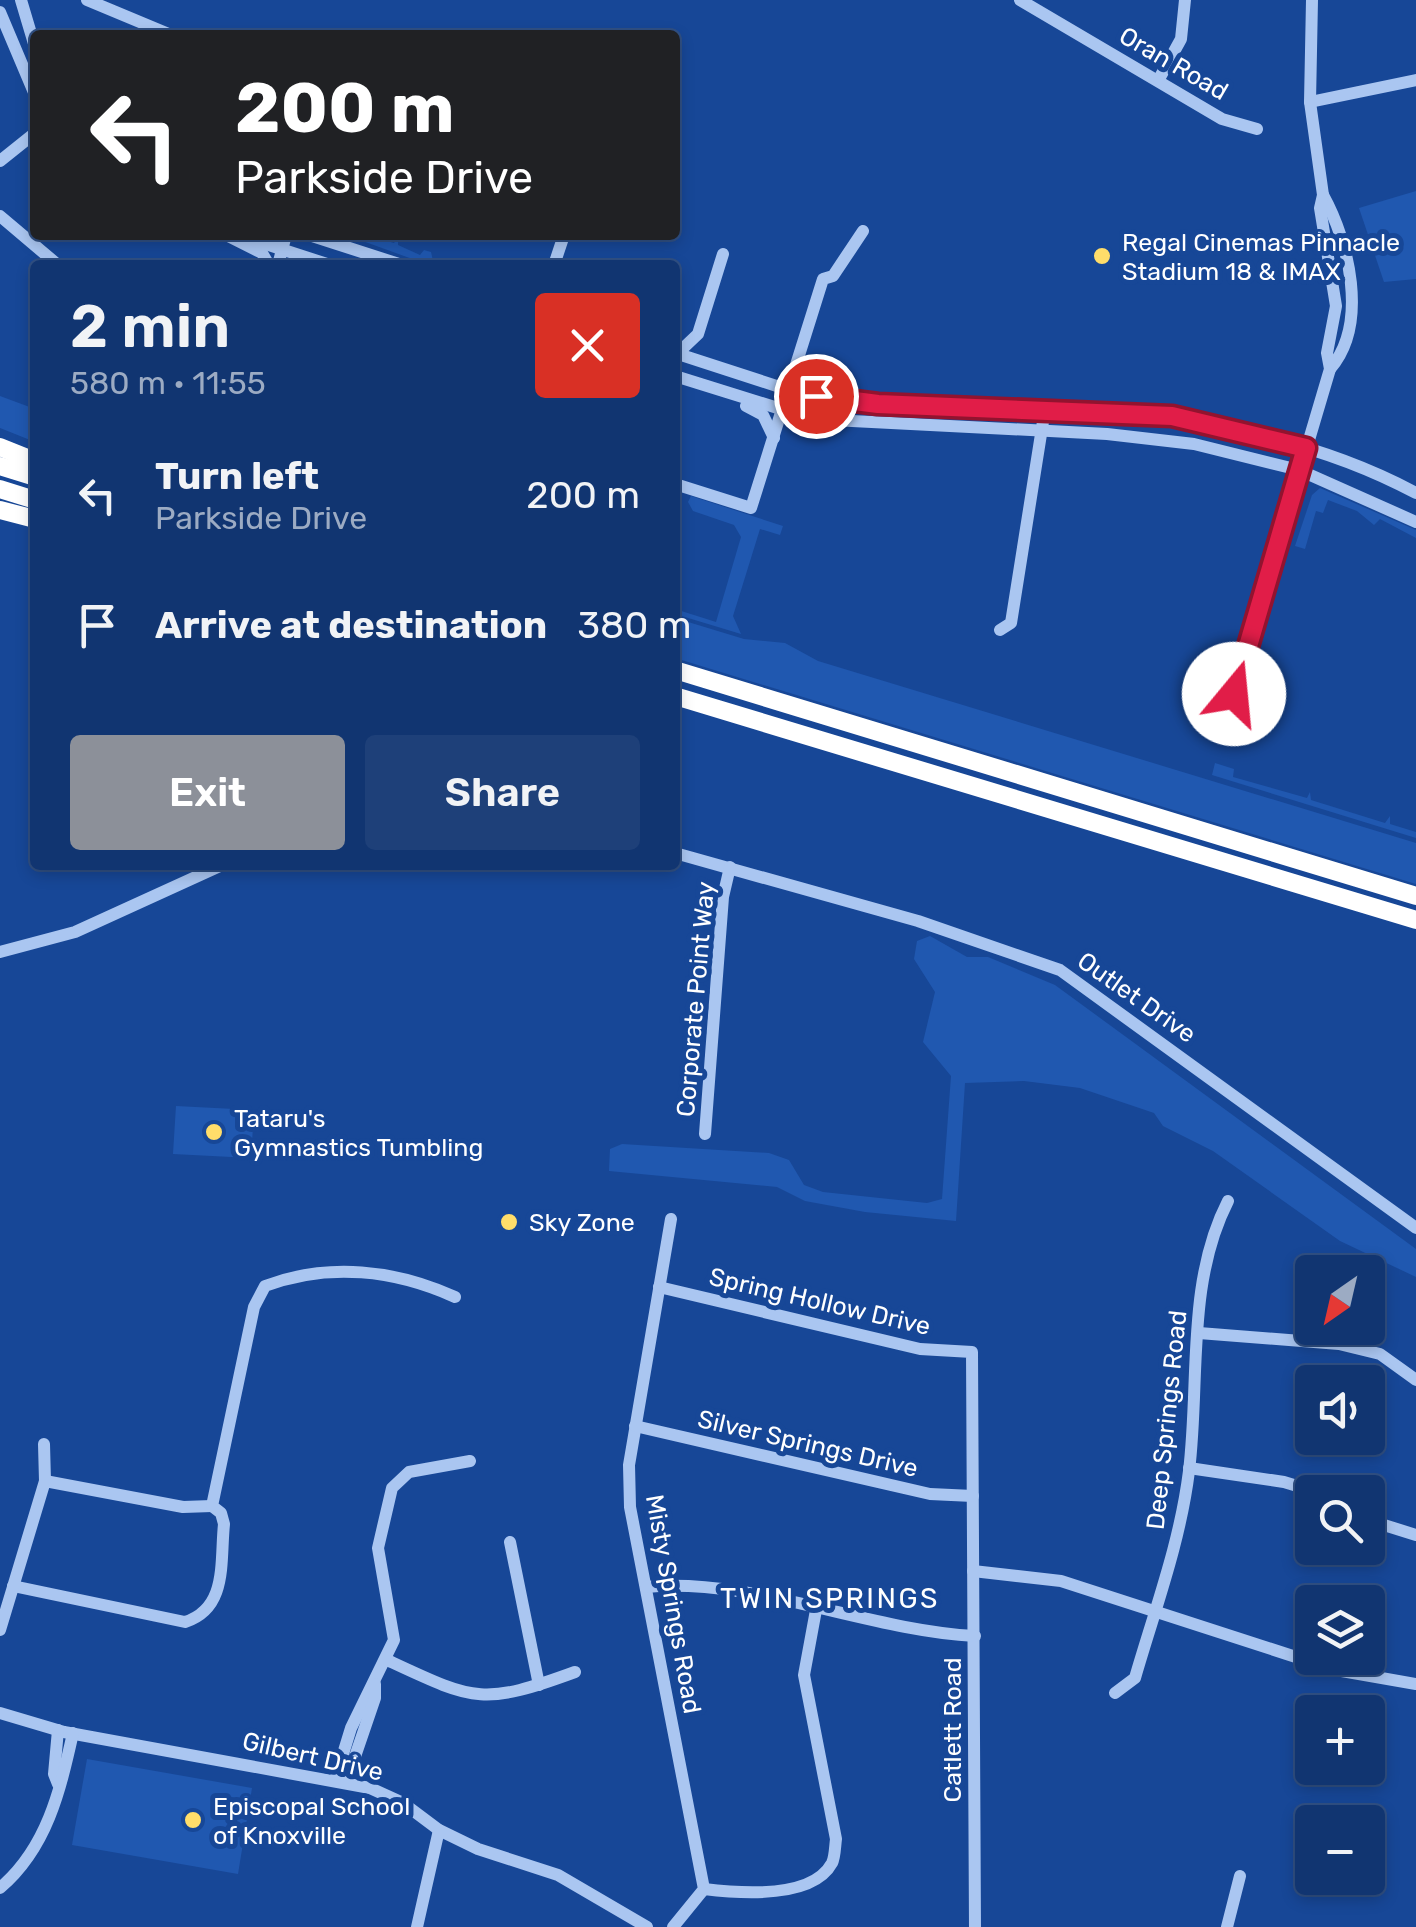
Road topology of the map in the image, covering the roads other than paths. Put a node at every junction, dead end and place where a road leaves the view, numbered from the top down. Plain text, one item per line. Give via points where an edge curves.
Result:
1 (21, 0) edge
2 (87, 0) edge
3 (1020, 0) edge
4 (1185, 0) edge
5 (1312, 0) edge
6 (0, 12) edge
7 (30, 30) edge
8 (145, 30) edge
9 (1159, 79) junction
10 (1416, 80) edge
11 (30, 82) edge
12 (1310, 102) junction
13 (1257, 129) dead end
14 (30, 138) edge
15 (0, 161) edge
16 (1322, 195) junction
17 (0, 216) edge
18 (863, 231) dead end
19 (237, 240) edge
20 (324, 240) edge
21 (284, 242) edge
22 (724, 254) dead end
23 (52, 260) edge
24 (266, 260) edge
25 (320, 260) edge
26 (386, 260) edge
27 (1348, 268) junction
28 (1331, 272) junction
29 (698, 334) junction
30 (680, 350) edge
31 (680, 354) edge
32 (706, 364) junction
33 (1330, 369) junction
34 (680, 378) edge
35 (790, 390) junction
36 (723, 391) junction
37 (1045, 409) junction
38 (783, 411) junction
39 (1042, 430) junction
40 (774, 438) junction
41 (0, 448) edge
42 (1306, 448) junction
43 (30, 460) edge
44 (0, 466) edge
45 (1299, 470) junction
46 (30, 475) edge
47 (680, 486) edge
48 (0, 489) edge
49 (1416, 493) edge
50 (30, 498) edge
51 (0, 510) edge
52 (30, 518) edge
53 (1416, 522) edge
54 (1000, 630) dead end
55 (680, 672) edge
56 (1234, 694) dead end
57 (680, 698) edge
58 (680, 854) edge
59 (730, 867) junction
60 (211, 870) edge
61 (1416, 896) edge
62 (1416, 920) edge
63 (0, 952) edge
64 (705, 1134) dead end
65 (1228, 1201) dead end
66 (671, 1219) dead end
67 (1416, 1228) edge
68 (659, 1287) junction
69 (456, 1297) dead end
70 (1199, 1333) junction
71 (972, 1352) joint
72 (1416, 1380) edge
73 (635, 1426) junction
74 (44, 1444) dead end
75 (470, 1461) dead end
76 (1189, 1468) junction
77 (45, 1480) junction
78 (1295, 1485) edge
79 (972, 1496) junction
80 (212, 1506) junction
81 (1385, 1525) edge
82 (1416, 1535) edge
83 (510, 1542) dead end
84 (973, 1572) junction
85 (13, 1586) junction
86 (646, 1587) junction
87 (816, 1610) junction
88 (1155, 1611) junction
89 (0, 1630) edge
90 (975, 1636) junction
91 (387, 1660) junction
92 (575, 1672) dead end
93 (1416, 1684) edge
94 (539, 1686) junction
95 (1115, 1693) dead end
96 (0, 1714) edge
97 (66, 1732) junction
98 (340, 1782) junction
99 (440, 1830) junction
100 (1240, 1876) dead end
101 (0, 1888) edge
102 (704, 1889) junction
103 (417, 1927) edge
104 (647, 1927) edge
105 (673, 1927) edge
106 (975, 1927) edge
107 (1227, 1927) edge

1 - 7 street
2 - 8 street
3 - 9 street, Oran Road
4 - 9 street via 1180,39
5 - 12 street
6 - 11 street
9 - 13 street, Oran Road via 1222,119
10 - 12 street
12 - 16 street
14 - 15 street
16 - 27 street
16 - 28 street
17 - 23 street
18 - 35 street via 834,276 823,279
19 - 24 street
20 - 26 street
21 - 25 street
22 - 29 street
27 - 28 street
27 - 33 street via 1352,309 1341,357
28 - 33 street via 1336,306
29 - 30 street
29 - 32 street
31 - 32 street
32 - 35 street
33 - 42 street
34 - 36 street
35 - 37 street via 878,404
35 - 38 street
36 - 38 street
36 - 40 street via 763,416
37 - 39 street
37 - 42 street via 1172,416
38 - 39 street via 844,422
38 - 40 street
39 - 45 street via 1175,440
39 - 54 street via 1011,623
40 - 47 street via 751,508
41 - 43 highway
42 - 45 street
42 - 49 street
44 - 46 highway
45 - 53 street
45 - 56 street
48 - 50 highway
51 - 52 highway
55 - 61 highway
57 - 62 highway
58 - 59 street, Outlet Drive
59 - 64 street, Corporate Point Way
59 - 67 street, Outlet Drive via 1060,970
60 - 63 street via 75,932
65 - 70 street, Deep Springs Road via 1204,1262
66 - 68 street, Misty Springs Road
68 - 71 street, Spring Hollow Drive via 920,1349
68 - 73 street, Misty Springs Road
69 - 80 street via 377,1270 265,1286 254,1306
70 - 72 street via 1339,1344 1380,1354
70 - 76 street, Deep Springs Road
71 - 79 street, Catlett Road
73 - 79 street, Silver Springs Drive via 930,1494
73 - 86 street, Misty Springs Road via 630,1507
74 - 77 street
75 - 91 street via 410,1472 392,1488 378,1548 395,1630
76 - 78 street
76 - 88 street, Deep Springs Road via 1180,1532
77 - 80 street via 183,1507
77 - 85 street
79 - 84 street, Catlett Road
80 - 85 street via 224,1524 217,1598 198,1618 185,1622
81 - 82 street
83 - 94 street
84 - 88 street via 1061,1581
84 - 90 street, Catlett Road
85 - 89 street
86 - 87 street via 688,1583
86 - 102 street, Misty Springs Road
87 - 90 street via 919,1633
87 - 102 street via 804,1675 836,1839 832,1864 811,1881 776,1891
88 - 93 street via 1336,1670
88 - 95 street, Deep Springs Road via 1135,1678
90 - 106 street, Catlett Road
91 - 94 street via 466,1695 516,1694
91 - 98 street via 351,1728
92 - 94 street
96 - 97 street, Gilbert Drive
97 - 98 street, Gilbert Drive
97 - 101 street via 48,1825 33,1854
98 - 99 street, Gilbert Drive via 403,1803
99 - 103 street
99 - 104 street, Gilbert Drive via 558,1875
100 - 107 street
102 - 105 street

